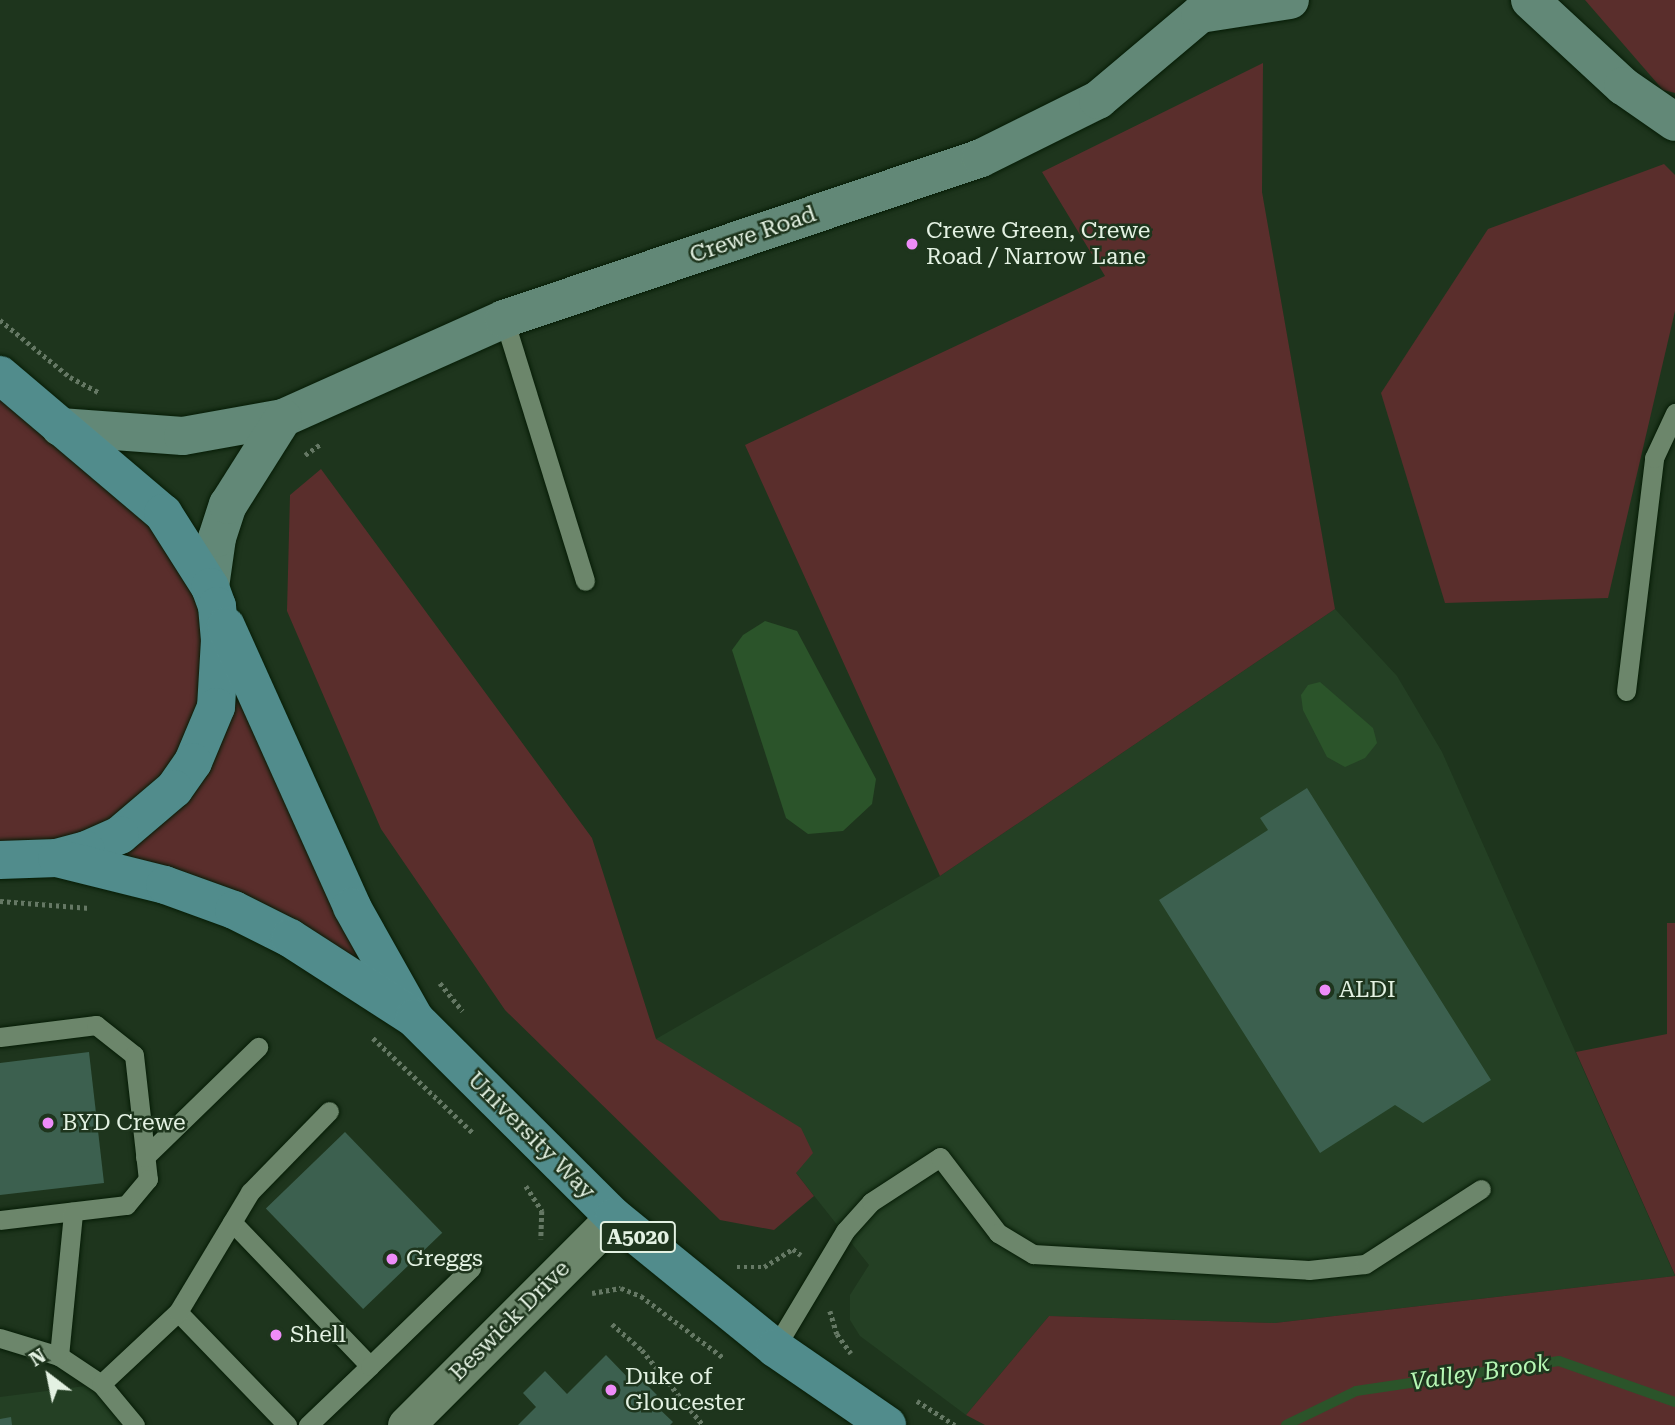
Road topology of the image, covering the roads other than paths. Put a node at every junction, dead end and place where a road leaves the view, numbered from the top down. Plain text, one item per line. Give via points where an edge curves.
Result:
1 (1290, 0) edge
2 (1530, 0) edge
3 (1675, 122) edge
4 (504, 319) junction
5 (0, 375) edge
6 (1675, 413) edge
7 (283, 418) junction
8 (60, 427) junction
9 (585, 581) dead end
10 (214, 597) junction
11 (1626, 691) dead end
12 (57, 858) junction
13 (0, 860) edge
14 (414, 1018) junction
15 (0, 1037) edge
16 (258, 1047) dead end
17 (329, 1111) dead end
18 (145, 1157) junction
19 (1481, 1189) dead end
20 (73, 1212) junction
21 (614, 1217) junction
22 (0, 1220) edge
23 (232, 1222) junction
24 (471, 1268) dead end
25 (178, 1311) junction
26 (0, 1338) edge
27 (775, 1348) junction
28 (59, 1356) junction
29 (370, 1366) junction
30 (101, 1384) junction
31 (896, 1409) edge
32 (135, 1425) edge
33 (287, 1425) edge
34 (308, 1425) edge
35 (406, 1425) edge

1 - 4 main road, Crewe Road via 1200,14 1098,100 981,158
2 - 3 main road via 1623,86
4 - 7 main road, Crewe Road
4 - 9 lane
5 - 8 highway, University Way
6 - 11 lane via 1654,458
7 - 8 main road, Crewe Road via 183,436
7 - 10 main road via 228,505 217,538
8 - 10 highway, University Way via 163,513
10 - 12 highway via 220,682 207,734 193,762 148,815 120,835
10 - 14 highway, University Way / A5020 via 352,907
12 - 13 highway
12 - 14 highway, University Way / A5020 via 165,885 234,910 290,938
14 - 21 highway, University Way / A5020
15 - 18 lane via 96,1026 134,1055
16 - 18 lane
17 - 23 lane via 250,1192
18 - 20 lane via 148,1179 126,1205
19 - 27 lane via 1365,1264 1309,1270 1033,1254 998,1233 940,1157 871,1202 845,1231
20 - 22 lane
20 - 28 lane
21 - 27 highway, University Way / A5020
21 - 35 street, Beswick Drive
23 - 25 lane
23 - 29 lane
24 - 29 lane
25 - 30 lane
25 - 33 lane
26 - 28 lane
27 - 31 highway, University Way / A5020
28 - 30 lane
29 - 34 lane
30 - 32 lane

